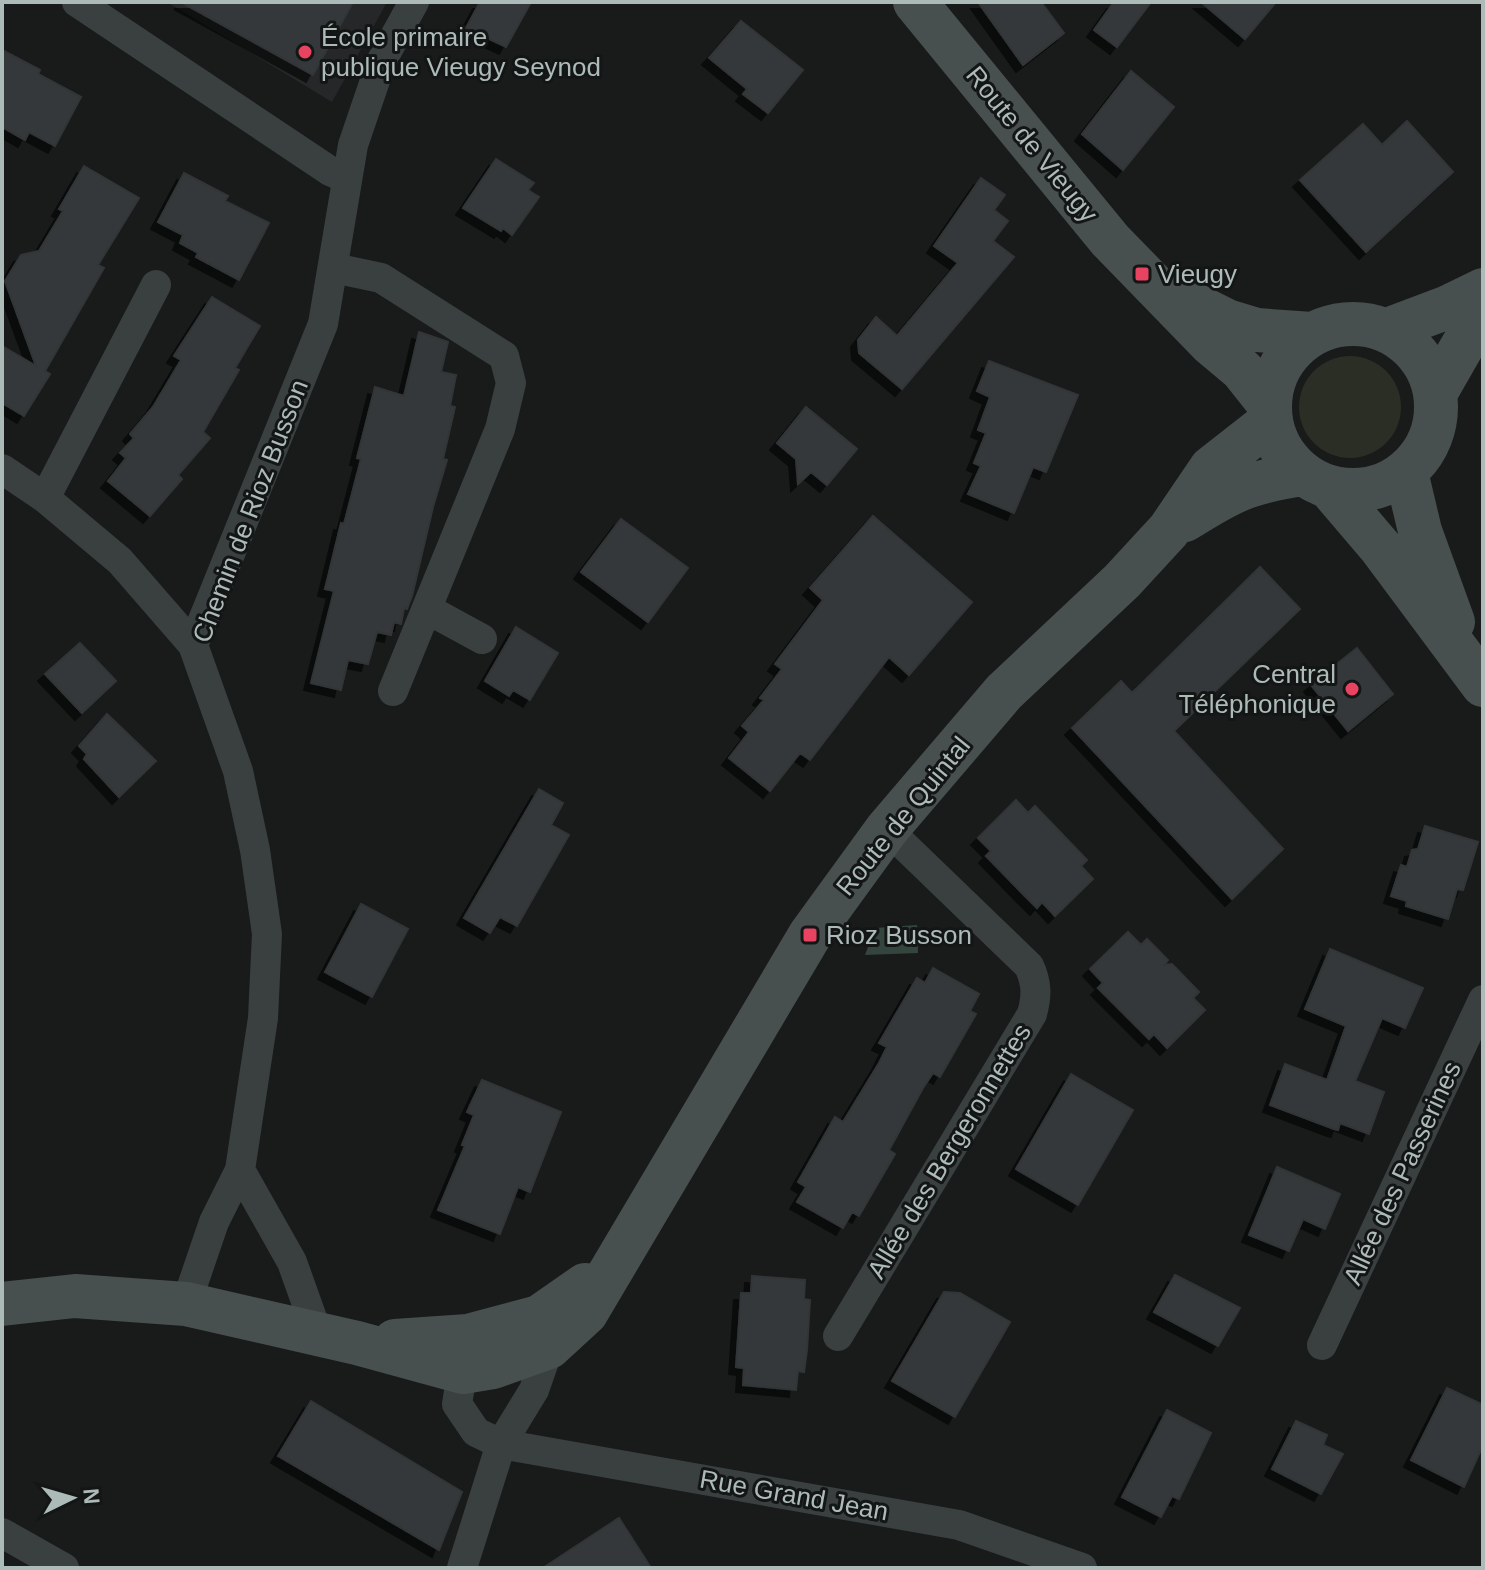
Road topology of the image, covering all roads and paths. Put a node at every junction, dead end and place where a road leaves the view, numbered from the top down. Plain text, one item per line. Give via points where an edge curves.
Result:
1 (77, 2) edge
2 (414, 2) edge
3 (915, 2) edge
4 (346, 178) junction
5 (334, 268) junction
6 (1152, 283) junction
7 (156, 285) dead end
8 (1483, 290) edge
9 (1483, 310) edge
10 (1387, 330) junction
11 (1312, 334) junction
12 (1436, 392) junction
13 (1270, 412) junction
14 (2, 469) edge
15 (1406, 472) junction
16 (1316, 480) junction
17 (45, 498) junction
18 (1169, 530) junction
19 (427, 609) junction
20 (482, 639) dead end
21 (193, 645) junction
22 (1476, 676) edge
23 (393, 691) dead end
24 (887, 829) junction
25 (1483, 1000) edge
26 (240, 1170) junction
27 (2, 1304) edge
28 (186, 1304) junction
29 (544, 1332) junction
30 (838, 1336) dead end
31 (338, 1339) junction
32 (1322, 1345) dead end
33 (466, 1354) junction
34 (501, 1444) junction
35 (2, 1533) edge
36 (64, 1568) edge
37 (462, 1568) edge
38 (1082, 1568) edge

1 - 4 street
2 - 4 street, Chemin de Rioz Busson via 382,60
3 - 6 street, Route de Vieugy via 1110,240
4 - 5 street, Chemin de Rioz Busson
5 - 19 street via 381,278 504,356 511,383 500,429
5 - 21 street, Chemin de Rioz Busson via 323,324
6 - 11 street, Route de Vieugy via 1227,321 1257,330
6 - 13 street, Route de Vieugy via 1242,370
7 - 17 street
8 - 10 street
9 - 12 street
10 - 11 street via 1356,323
10 - 12 street via 1410,345
11 - 13 street via 1289,353 1274,379
12 - 15 street via 1432,436
13 - 16 street via 1285,456
13 - 18 street, Route de Quintal via 1211,468
14 - 17 street
15 - 16 street via 1383,486 1356,491
15 - 22 street via 1420,531
16 - 18 street, Route de Quintal via 1263,479 1230,491
16 - 22 street via 1381,548
17 - 21 street via 120,561
18 - 24 street, Route de Quintal via 1004,692
19 - 20 street
19 - 23 street
21 - 26 street, Chemin de Rioz Busson via 238,771 267,934 263,1018
24 - 29 street, Route de Quintal via 810,935 614,1265
24 - 30 street, Allée des Bergeronnettes via 1029,966 1037,998
25 - 32 street, Allée des Passerines
26 - 28 street, Chemin de Rioz Busson via 214,1222
26 - 31 street
27 - 28 street, Route de Quintal via 75,1296
28 - 31 street, Route de Quintal
29 - 33 street, Route de Quintal
29 - 34 street via 534,1390
31 - 33 street, Route de Quintal
33 - 34 street via 457,1404 476,1432
34 - 37 street
34 - 38 street, Rue Grand Jean via 959,1525
35 - 36 street

